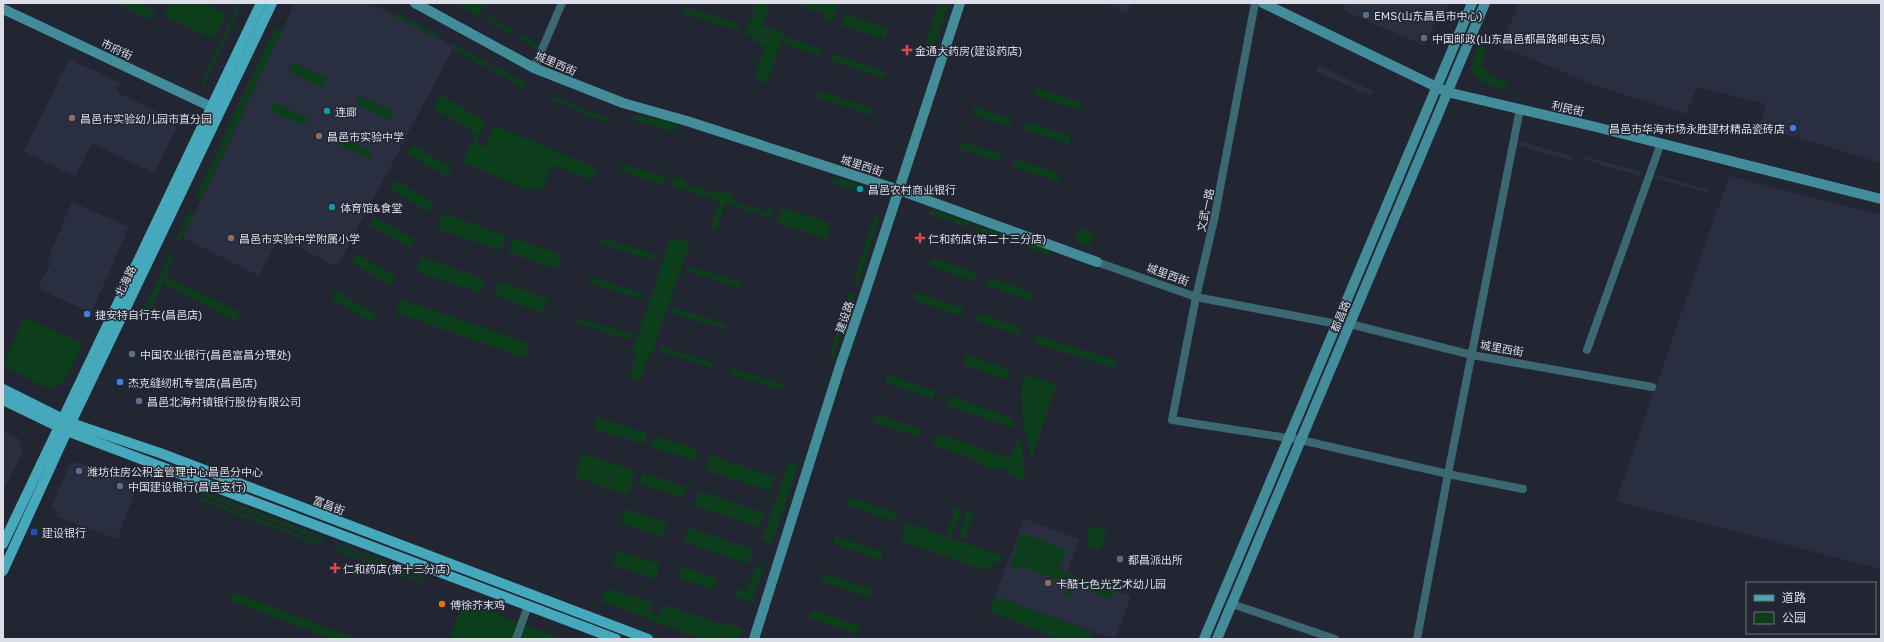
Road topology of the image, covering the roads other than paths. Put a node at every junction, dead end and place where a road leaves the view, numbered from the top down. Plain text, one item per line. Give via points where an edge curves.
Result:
1 (261, 3) edge
2 (272, 3) edge
3 (415, 3) edge
4 (562, 3) edge
5 (960, 3) edge
6 (1255, 3) edge
7 (1263, 3) edge
8 (1472, 3) edge
9 (1485, 3) edge
10 (3, 9) edge
11 (534, 68) junction
12 (1437, 88) junction
13 (1447, 92) junction
14 (216, 109) junction
15 (1520, 109) junction
16 (1661, 143) junction
17 (899, 190) junction
18 (1881, 199) edge
19 (1097, 262) joint
20 (1196, 297) junction
21 (1337, 324) junction
22 (1350, 324) junction
23 (1587, 350) dead end
24 (1472, 355) junction
25 (1652, 386) dead end
26 (3, 389) edge
27 (3, 400) edge
28 (65, 425) junction
29 (1288, 439) junction
30 (1301, 440) junction
31 (1448, 474) junction
32 (1523, 489) dead end
33 (3, 544) edge
34 (3, 571) edge
35 (1232, 604) junction
36 (528, 606) junction
37 (595, 635) edge
38 (516, 639) edge
39 (616, 639) edge
40 (648, 639) edge
41 (754, 639) edge
42 (1204, 639) edge
43 (1218, 639) edge
44 (1335, 639) edge
45 (1417, 639) edge

1 - 14 main road, 北海路
2 - 14 main road, 北海路
3 - 11 street, 城里西街
4 - 11 street
5 - 17 street, 建设路
6 - 20 street, 文武一路 via 1214,220
7 - 12 street, 利民街
8 - 12 street
9 - 13 street, 都昌路
10 - 14 street, 市府街
11 - 17 street, 城里西街 via 623,103 687,121
12 - 13 street, 利民街
12 - 21 street
13 - 15 street, 利民街
13 - 22 street, 都昌路
14 - 28 main road, 北海路
15 - 16 street, 利民街
15 - 24 street
16 - 18 street, 利民街
16 - 23 street
17 - 19 street, 城里西街
17 - 41 street, 建设路 via 839,369
19 - 20 street, 城里西街
20 - 21 street, 城里西街
20 - 29 street, 文武一路 via 1172,420
21 - 29 street
22 - 24 street, 城里西街
22 - 30 street, 都昌路
24 - 25 street, 城里西街
24 - 31 street
26 - 28 main road, 富昌街
27 - 28 main road, 富昌街
28 - 33 main road, 北海路
28 - 34 main road, 北海路
28 - 36 main road, 富昌街
28 - 40 main road, 富昌街 via 160,453
29 - 30 street
29 - 42 street
30 - 31 street
30 - 35 street, 都昌路
31 - 32 street
31 - 45 street
35 - 43 street, 都昌路
35 - 44 street
36 - 37 main road, 富昌街
36 - 38 street
37 - 39 main road, 富昌街

